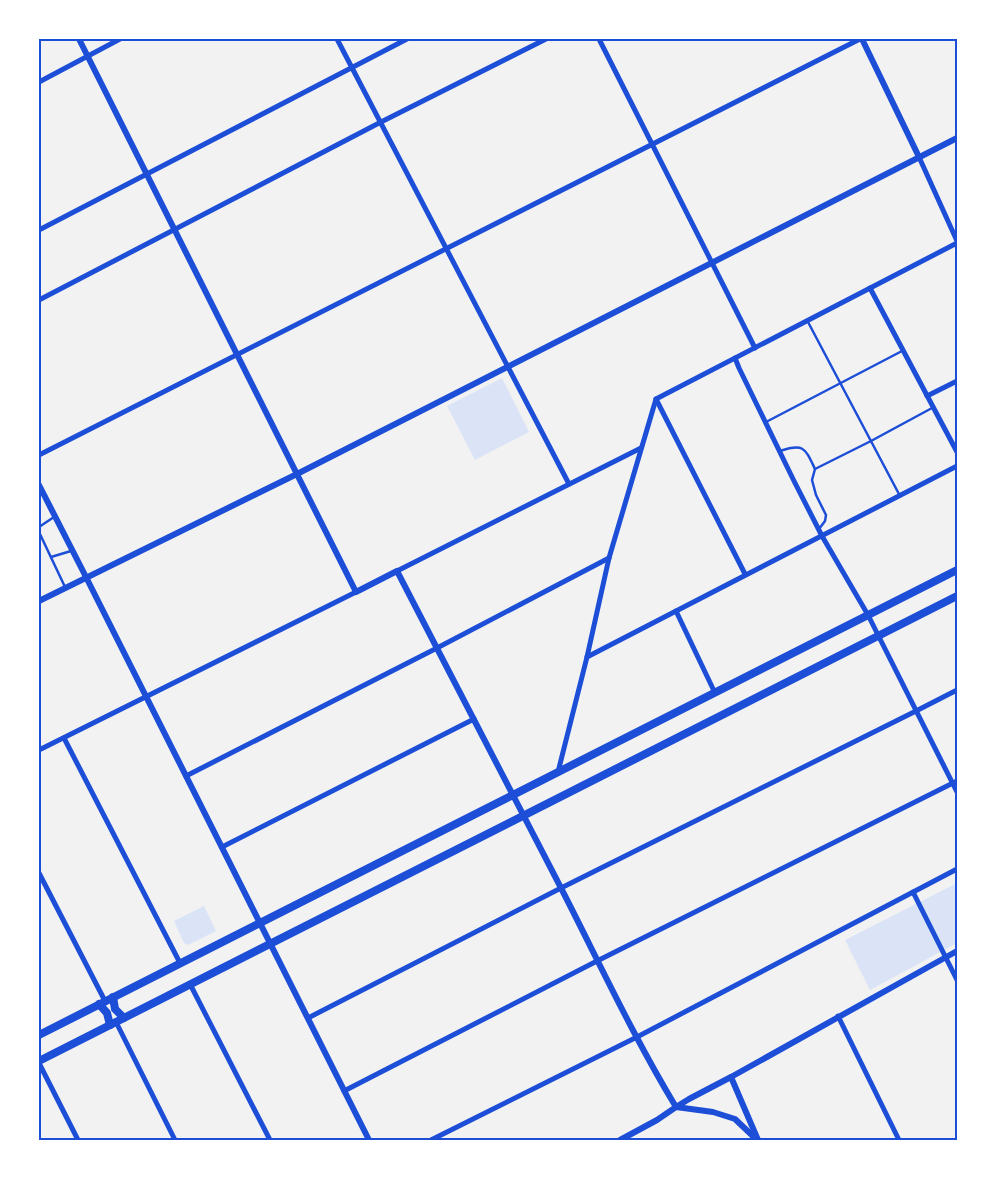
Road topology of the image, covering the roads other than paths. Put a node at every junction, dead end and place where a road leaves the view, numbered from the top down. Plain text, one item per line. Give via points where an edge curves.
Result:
1 (79, 39) edge
2 (120, 39) edge
3 (337, 39) edge
4 (407, 39) edge
5 (546, 39) edge
6 (598, 39) edge
7 (861, 39) edge
8 (87, 56) junction
9 (352, 67) junction
10 (39, 82) edge
11 (381, 122) junction
12 (957, 138) edge
13 (652, 144) junction
14 (919, 157) junction
15 (146, 174) junction
16 (174, 229) junction
17 (39, 230) edge
18 (957, 242) edge
19 (446, 248) junction
20 (712, 262) junction
21 (870, 288) junction
22 (39, 300) edge
23 (807, 321) junction
24 (755, 348) junction
25 (904, 351) junction
26 (237, 355) junction
27 (736, 358) junction
28 (508, 366) junction
29 (957, 381) edge
30 (840, 383) junction
31 (927, 396) junction
32 (656, 399) junction
33 (934, 408) junction
34 (766, 422) junction
35 (871, 441) junction
36 (641, 448) junction
37 (780, 451) junction
38 (957, 452) edge
39 (39, 456) edge
40 (957, 466) edge
41 (815, 469) junction
42 (297, 474) junction
43 (569, 484) junction
44 (39, 485) edge
45 (901, 496) junction
46 (55, 516) junction
47 (39, 527) edge
48 (819, 529) junction
49 (39, 532) edge
50 (822, 536) junction
51 (73, 550) junction
52 (51, 557) junction
53 (608, 558) junction
54 (957, 570) edge
55 (397, 571) junction
56 (745, 574) junction
57 (86, 577) junction
58 (65, 587) junction
59 (356, 592) junction
60 (957, 596) edge
61 (39, 601) edge
62 (676, 611) junction
63 (868, 615) junction
64 (878, 635) junction
65 (437, 648) junction
66 (587, 657) junction
67 (957, 690) edge
68 (715, 693) junction
69 (147, 696) junction
70 (916, 711) junction
71 (474, 719) junction
72 (64, 738) junction
73 (39, 750) edge
74 (558, 773) junction
75 (186, 776) junction
76 (955, 782) edge
77 (957, 792) edge
78 (513, 796) junction
79 (523, 815) junction
80 (222, 848) junction
81 (957, 869) edge
82 (39, 873) edge
83 (561, 888) junction
84 (913, 892) junction
85 (260, 922) junction
86 (271, 944) junction
87 (957, 951) edge
88 (946, 957) junction
89 (596, 960) junction
90 (180, 963) junction
91 (957, 980) edge
92 (190, 984) junction
93 (106, 1000) junction
94 (838, 1016) junction
95 (124, 1018) junction
96 (308, 1018) junction
97 (113, 1024) junction
98 (39, 1035) edge
99 (637, 1036) junction
100 (39, 1062) edge
101 (731, 1077) junction
102 (344, 1091) junction
103 (676, 1107) junction
104 (78, 1140) edge
105 (175, 1140) edge
106 (270, 1140) edge
107 (369, 1140) edge
108 (431, 1140) edge
109 (620, 1140) edge
110 (757, 1140) edge
111 (898, 1140) edge

1 - 8 street
2 - 8 street
3 - 9 street
4 - 9 street
5 - 11 street
6 - 13 street
7 - 13 street
7 - 14 street
8 - 10 street
8 - 15 street
9 - 11 street
9 - 15 street
11 - 16 street
11 - 19 street
12 - 14 street
13 - 19 street
13 - 20 street
14 - 18 street
14 - 20 street
15 - 16 street
15 - 17 street
16 - 22 street
16 - 26 street
18 - 21 street
19 - 26 street
19 - 28 street
20 - 24 street
20 - 28 street
21 - 23 street
21 - 25 street
23 - 24 street
23 - 30 lane
24 - 27 street
25 - 30 lane
25 - 31 street
26 - 39 street
26 - 42 street
27 - 32 street
27 - 34 street
28 - 42 street
28 - 43 street
29 - 31 street
30 - 34 lane
30 - 35 lane
31 - 33 street
32 - 36 street
32 - 56 street
33 - 35 lane
33 - 38 street
34 - 37 street
35 - 41 lane
35 - 45 lane
36 - 43 street
36 - 53 street
37 - 41 lane via 795,446 802,448
37 - 48 street
40 - 45 street
41 - 48 lane via 812,480 826,515
42 - 57 street
42 - 59 street
43 - 55 street
44 - 46 street
45 - 50 street
46 - 47 lane
46 - 51 street
48 - 50 street
49 - 52 lane
50 - 56 street
50 - 63 street
51 - 52 lane
51 - 57 street
52 - 58 lane
53 - 65 street
53 - 66 street
54 - 63 main road
55 - 59 street
55 - 65 street
56 - 62 street
57 - 58 street
57 - 69 street
58 - 61 street
59 - 69 street
60 - 64 main road
62 - 66 street
62 - 68 street
63 - 64 street
63 - 68 main road
64 - 70 street
64 - 79 main road
65 - 71 street
65 - 75 street
66 - 74 street
67 - 70 street
68 - 74 main road
69 - 72 street
69 - 75 street
70 - 76 street
70 - 83 street
71 - 78 street
71 - 80 street
72 - 73 street
72 - 90 street
74 - 78 main road
75 - 80 street
76 - 77 street
76 - 89 street
78 - 79 street
78 - 85 main road
79 - 83 street
79 - 86 main road
80 - 85 street
81 - 84 street
82 - 93 street
83 - 89 street
83 - 96 street
84 - 88 street
84 - 99 street
85 - 86 street
85 - 90 main road
86 - 92 main road
86 - 96 street
87 - 88 street
88 - 91 street
88 - 94 street
89 - 99 street
89 - 102 street
90 - 93 main road
92 - 95 main road
92 - 106 street
93 - 95 main road
93 - 97 main road via 107,1013
93 - 98 main road
94 - 101 street
94 - 111 street
95 - 97 main road
96 - 102 street
97 - 100 main road
97 - 105 street
99 - 103 street
99 - 108 street
100 - 104 street
101 - 103 street
101 - 110 street
102 - 107 street
103 - 109 street
103 - 110 street via 712,1112 735,1120

